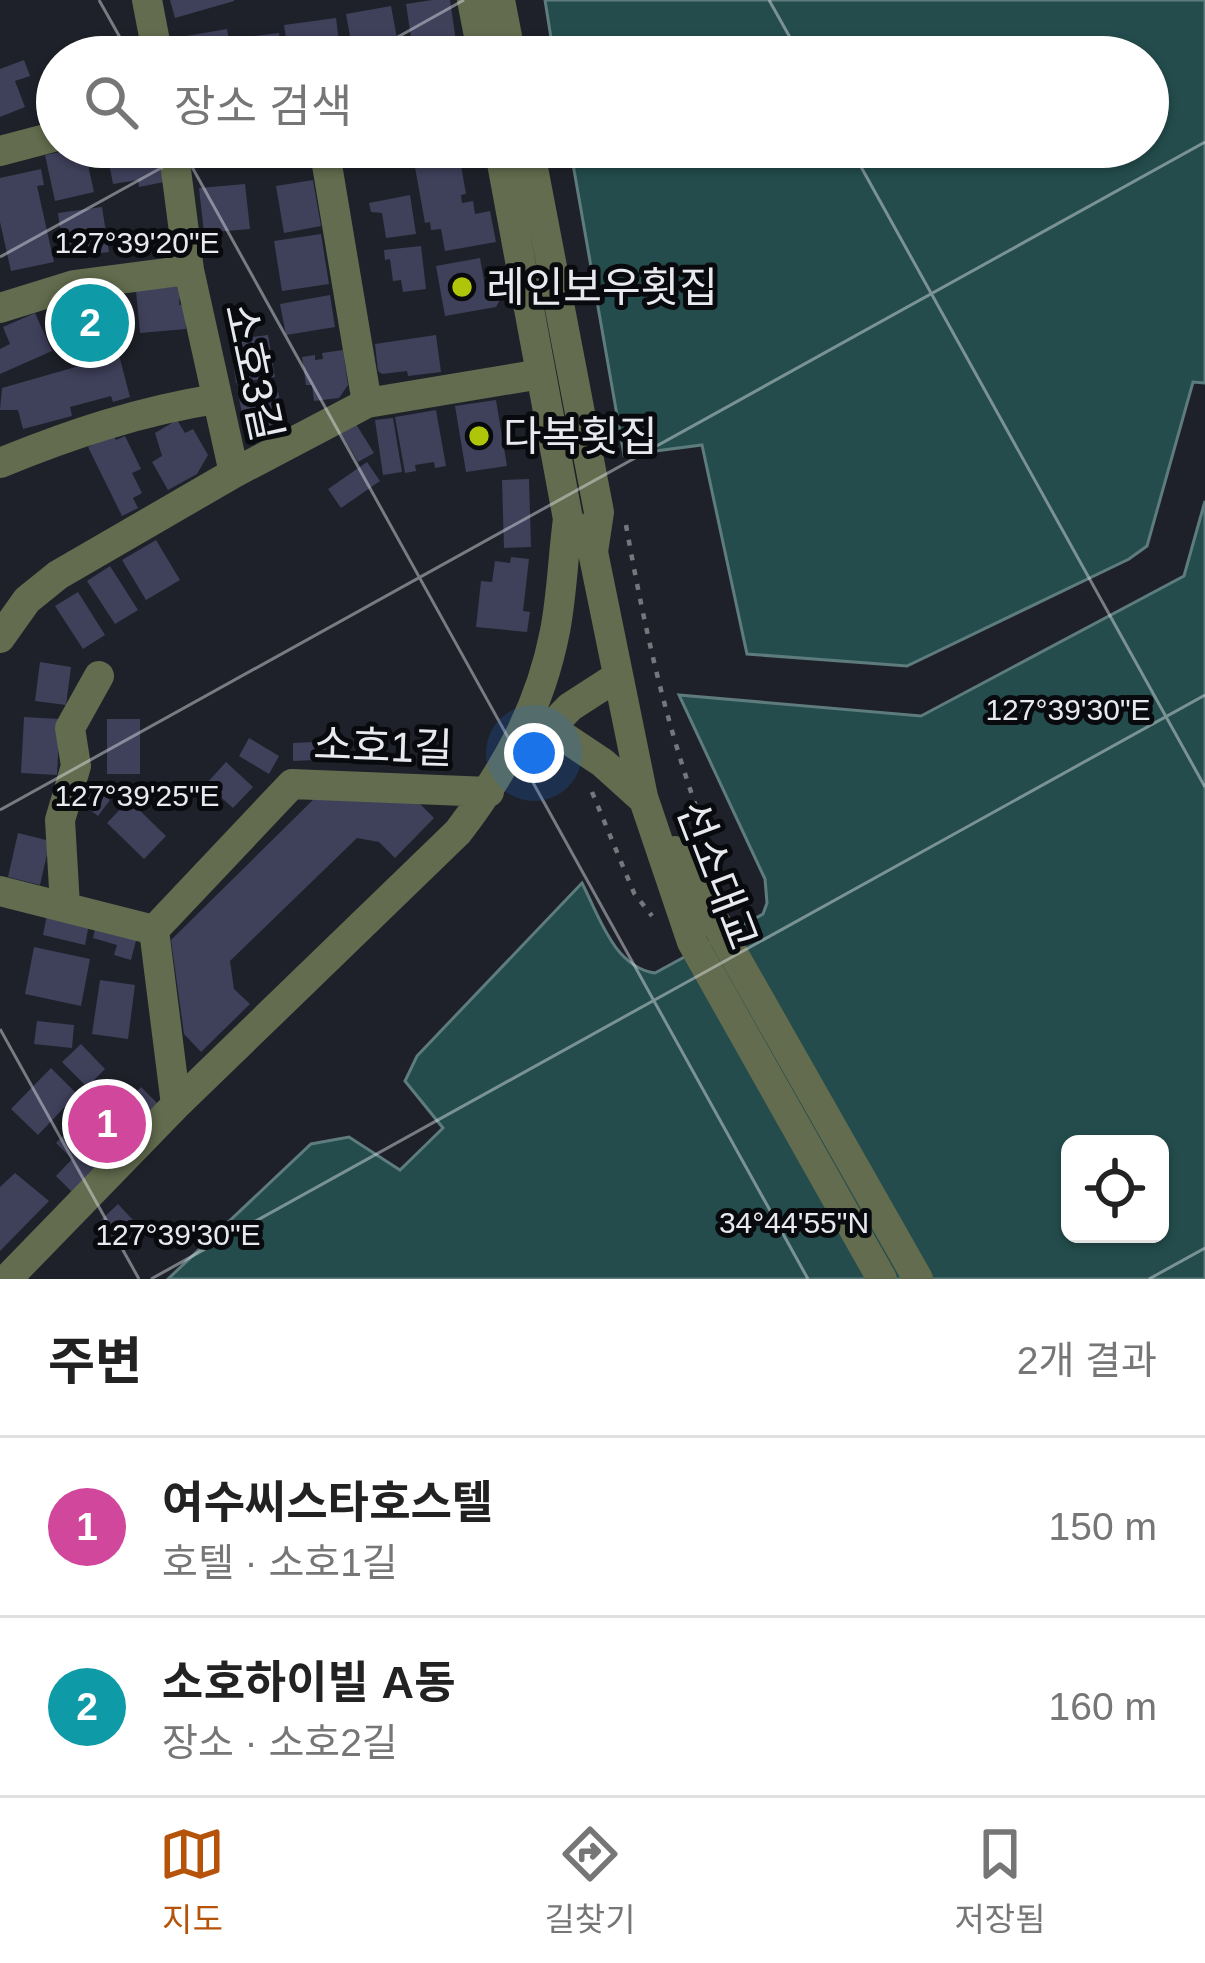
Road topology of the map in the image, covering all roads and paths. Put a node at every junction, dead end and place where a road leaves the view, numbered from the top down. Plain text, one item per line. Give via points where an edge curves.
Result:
1 (147, 0) edge
2 (472, 0) edge
3 (500, 0) edge
4 (154, 36) edge
5 (479, 36) edge
6 (507, 36) edge
7 (36, 142) edge
8 (0, 151) edge
9 (176, 168) edge
10 (328, 168) edge
11 (504, 168) edge
12 (533, 168) edge
13 (189, 270) junction
14 (0, 308) edge
15 (541, 374) junction
16 (216, 399) junction
17 (367, 403) junction
18 (0, 463) edge
19 (233, 473) junction
20 (624, 515) dead end
21 (568, 519) junction
22 (592, 552) junction
23 (0, 635) edge
24 (99, 676) dead end
25 (618, 676) junction
26 (537, 742) junction
27 (508, 763) junction
28 (583, 777) dead end
29 (488, 792) junction
30 (643, 797) junction
31 (726, 885) dead end
32 (0, 891) edge
33 (65, 906) junction
34 (657, 923) dead end
35 (154, 930) junction
36 (176, 1105) junction
37 (7, 1279) edge
38 (882, 1279) edge
39 (918, 1279) edge

1 - 4 street
2 - 5 street
3 - 6 street
7 - 8 street
9 - 13 street, 소호3길
10 - 17 street
11 - 15 street
12 - 22 street via 599,512
13 - 14 street via 74,285
13 - 16 street, 소호3길
15 - 17 street, 소호3길
15 - 21 street
16 - 18 street via 130,416
16 - 19 street, 소호3길
17 - 19 street, 소호3길
19 - 23 street, 소호3길 via 41,586
20 - 31 path via 692,804
21 - 22 street
21 - 27 street via 548,665
22 - 25 street
24 - 33 street via 70,728 76,766 60,820
25 - 26 street via 570,707
25 - 30 street
26 - 27 street
26 - 30 street via 561,735
27 - 29 street, 소호1길
28 - 34 path via 634,893
29 - 35 street, 소호1길 via 292,784
29 - 36 street, 소호1길 via 458,832
30 - 38 street, 선소대교 via 692,942
30 - 39 street, 선소대교
32 - 33 street
33 - 35 street
35 - 36 street
36 - 37 street, 소호1길

